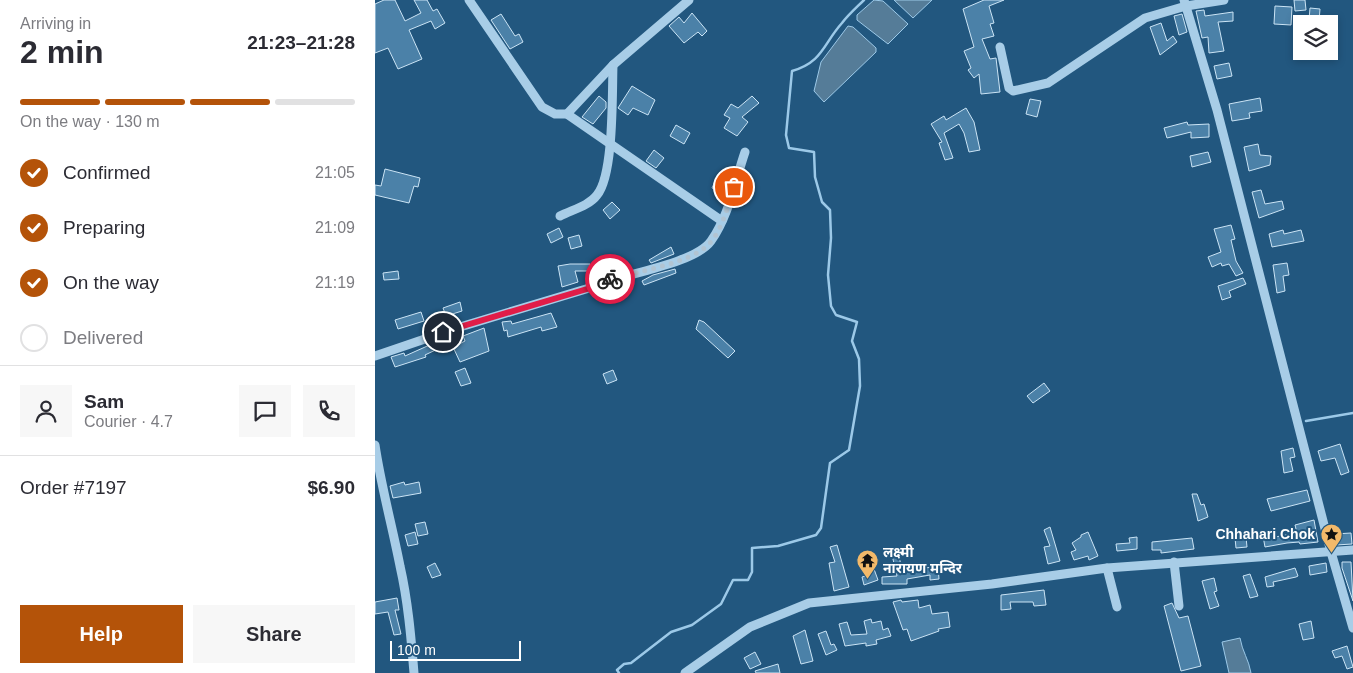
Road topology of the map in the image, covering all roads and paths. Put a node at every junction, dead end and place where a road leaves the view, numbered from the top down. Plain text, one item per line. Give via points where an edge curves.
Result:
1 (469, 0) edge
2 (689, 0) edge
3 (1225, 0) edge
4 (1185, 3) edge
5 (1000, 47) dead end
6 (613, 65) junction
7 (567, 114) junction
8 (611, 146) junction
9 (745, 152) dead end
10 (560, 216) dead end
11 (722, 221) junction
12 (375, 356) edge
13 (375, 445) edge
14 (1353, 550) edge
15 (1331, 552) junction
16 (1174, 562) junction
17 (1107, 568) junction
18 (1179, 606) dead end
19 (1117, 607) dead end
20 (1353, 628) edge
21 (414, 673) edge
22 (685, 673) edge

1 - 7 street via 542,106 555,114
2 - 6 street
3 - 4 street
4 - 5 street via 1140,21 1048,82 1013,91 1009,88
4 - 15 street via 1217,110
6 - 7 street
6 - 8 street
7 - 8 street
8 - 10 street via 601,189 596,197
8 - 11 street
9 - 11 street
11 - 12 street via 710,243 694,255 602,281 587,289
13 - 21 street via 401,567
14 - 15 street
15 - 16 street
15 - 20 street
16 - 17 street
16 - 18 street
17 - 19 street
17 - 22 street via 992,584 809,602 750,626

